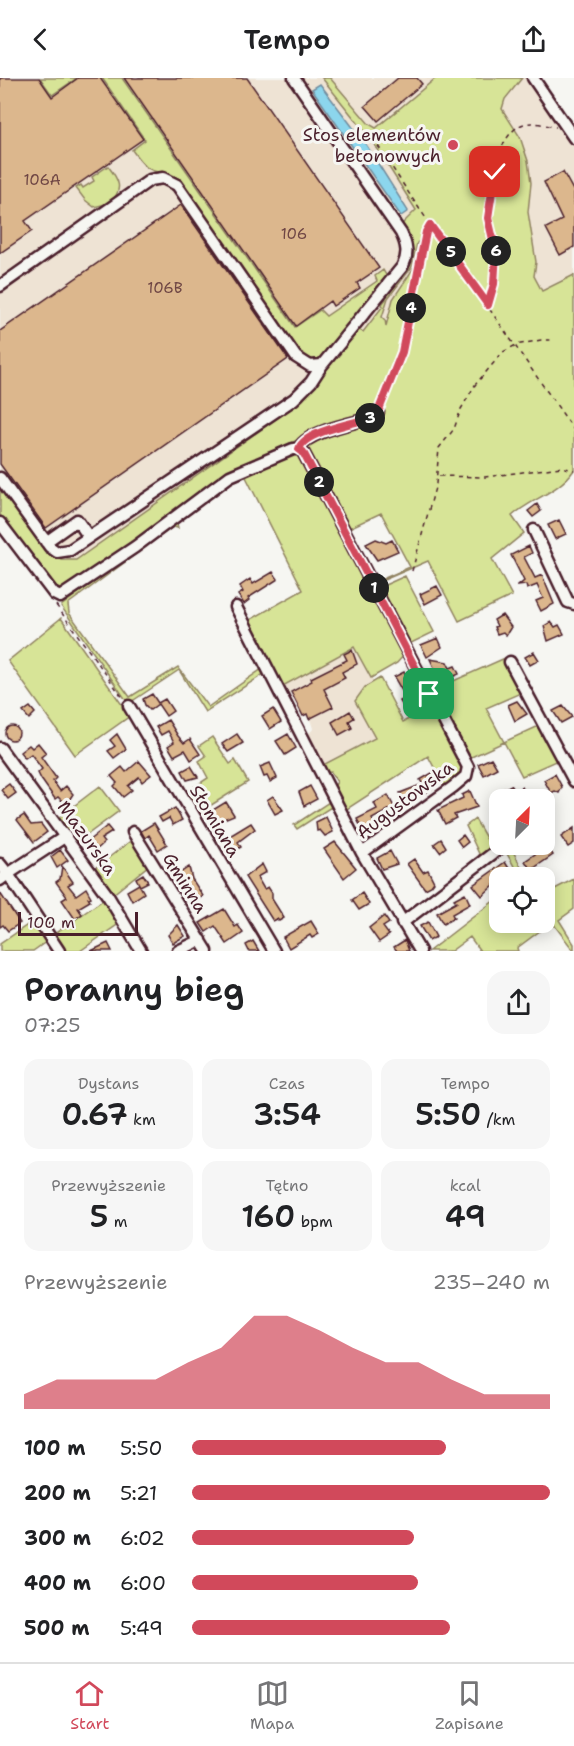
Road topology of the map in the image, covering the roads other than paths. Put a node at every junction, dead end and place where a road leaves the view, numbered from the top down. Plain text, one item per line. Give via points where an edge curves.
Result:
1 (294, 78) edge
2 (534, 78) edge
3 (574, 138) edge
4 (0, 286) edge
5 (322, 365) junction
6 (378, 412) road end
7 (299, 449) junction
8 (0, 478) edge
9 (0, 523) edge
10 (534, 530) dead end
11 (89, 537) junction
12 (46, 542) junction
13 (574, 604) edge
14 (236, 607) dead end
15 (510, 662) dead end
16 (129, 706) road end
17 (0, 748) edge
18 (574, 781) edge
19 (134, 832) dead end
20 (66, 836) junction
21 (362, 853) junction
22 (491, 855) edge
23 (0, 864) edge
24 (4, 877) edge
25 (402, 923) junction
26 (201, 940) junction
27 (59, 951) edge
28 (141, 951) edge
29 (178, 951) edge
30 (207, 951) edge
31 (274, 951) edge
32 (420, 951) edge

1 - 5 street via 401,233 407,252 402,267
2 - 3 street
4 - 5 street via 150,180 162,178 177,185 296,357 310,366
5 - 11 street via 294,399
6 - 7 street via 374,417 313,435
7 - 9 street via 230,476 66,595 57,596
7 - 21 street, Augustowska via 469,772
8 - 12 street
10 - 13 street via 568,602
11 - 12 street via 63,553
11 - 12 street via 77,520
14 - 21 street
15 - 18 street
16 - 31 street, Słomiana
17 - 20 street, Mazurska
19 - 26 street, Gminna
20 - 24 street
20 - 28 street, Mazurska
21 - 25 street
22 - 25 street
23 - 24 street
24 - 27 street
25 - 32 street
26 - 29 street
26 - 30 street, Gminna

